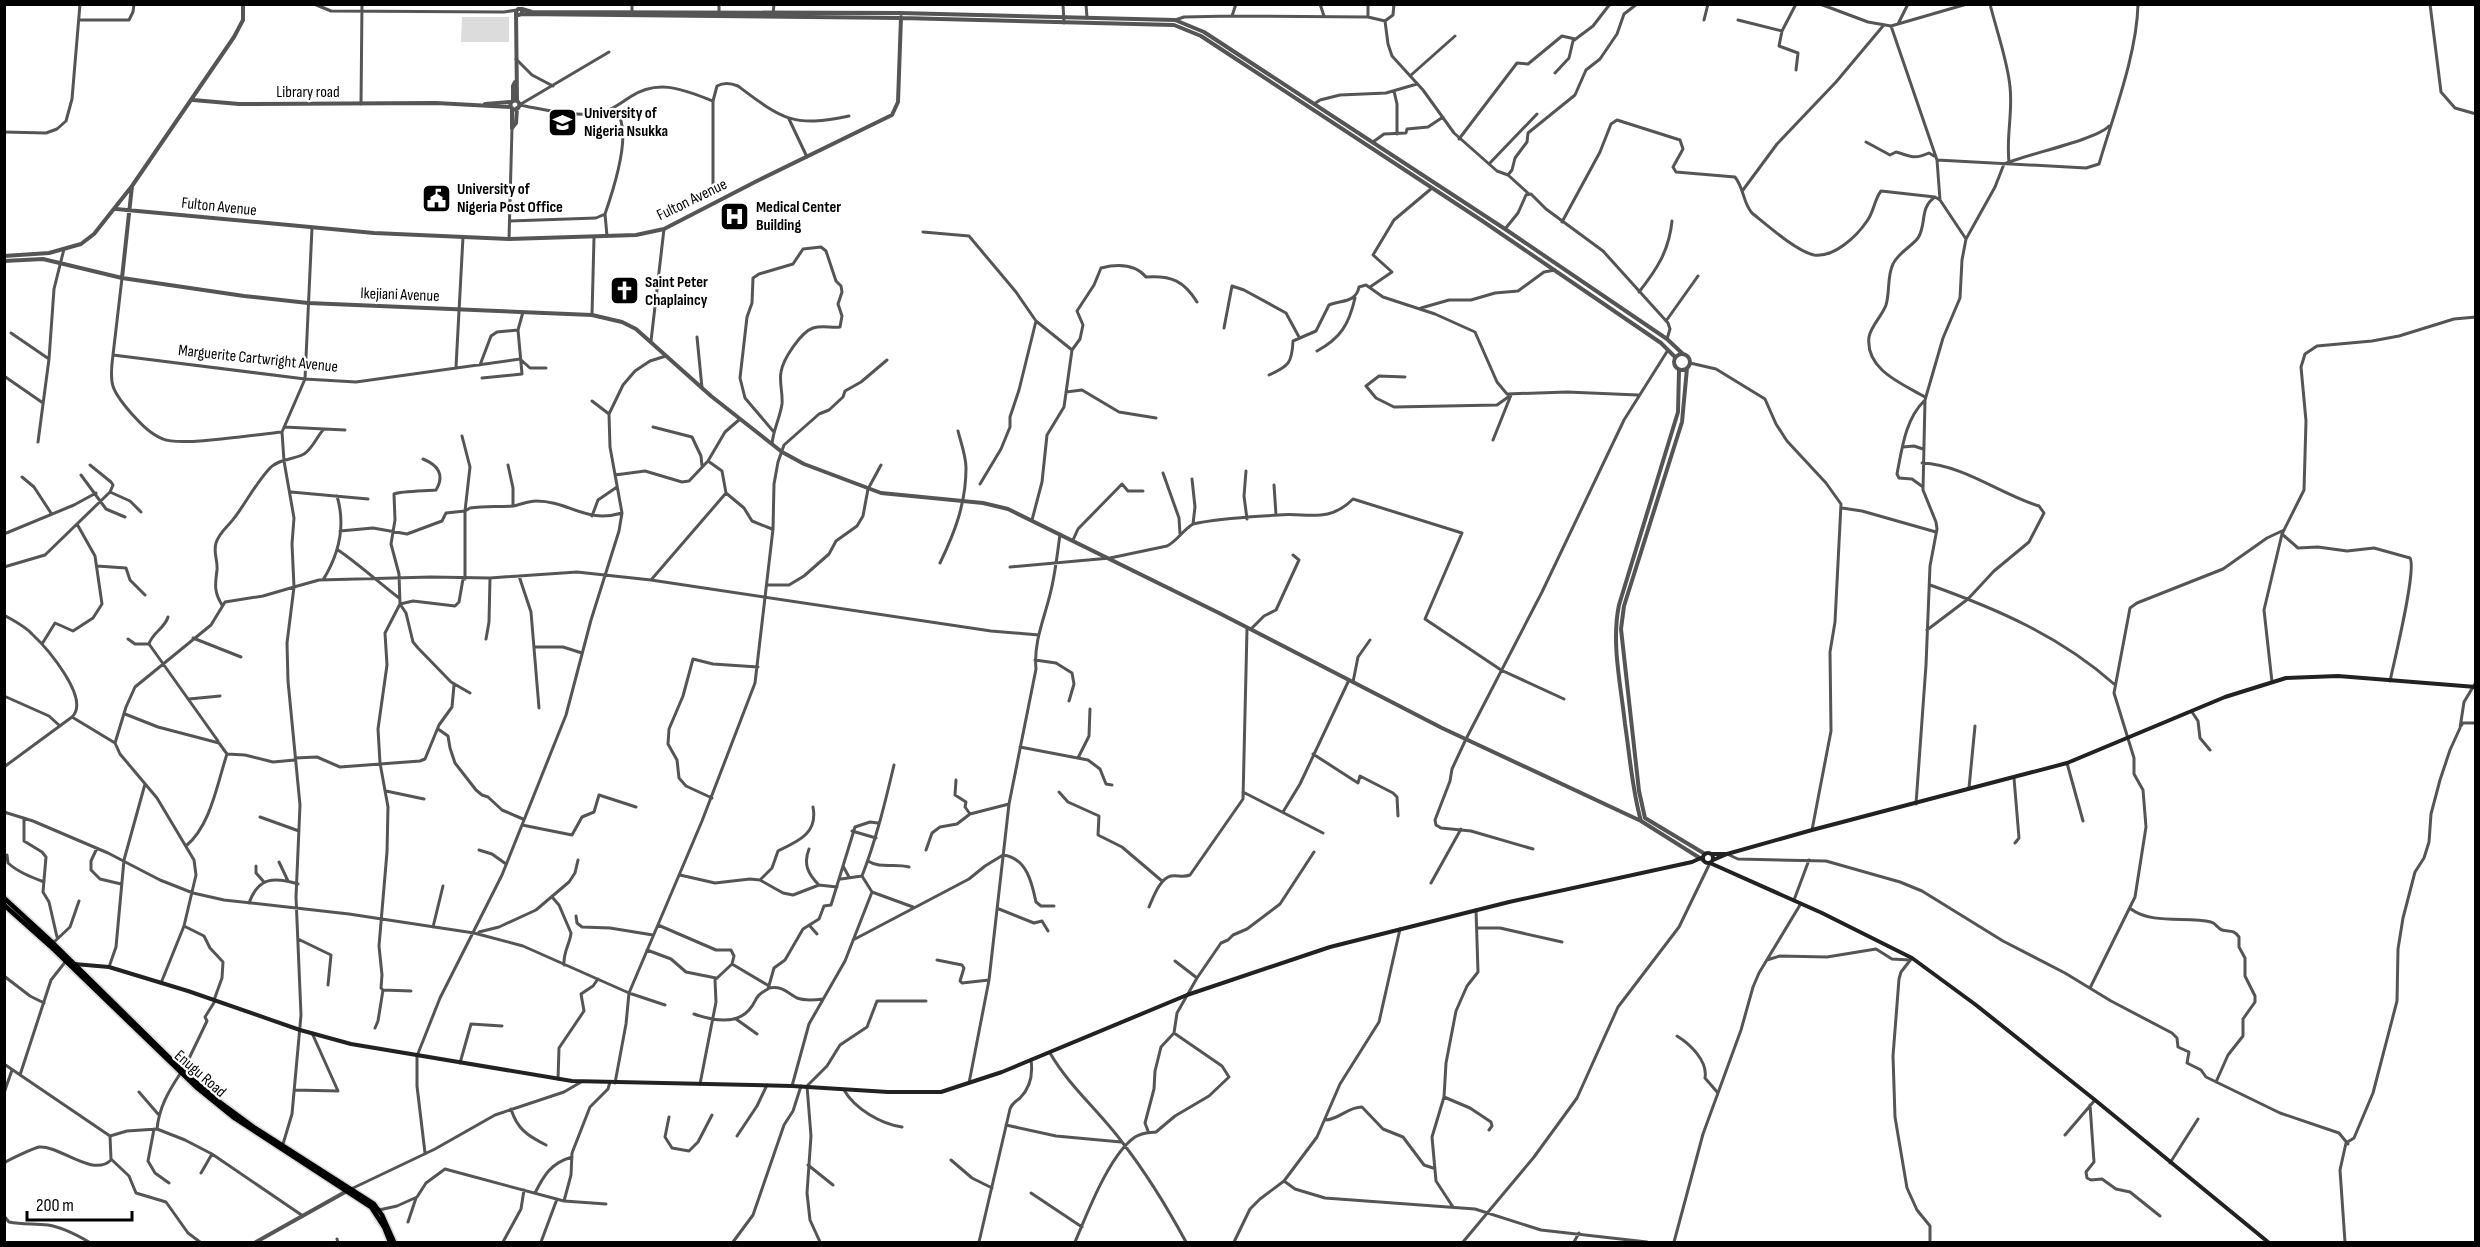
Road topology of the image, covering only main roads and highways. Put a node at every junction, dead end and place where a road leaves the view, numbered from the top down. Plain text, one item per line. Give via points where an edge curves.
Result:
1 (2475, 685) edge
2 (1728, 854) junction
3 (1708, 858) junction
4 (1730, 870) junction
5 (4, 898) edge
6 (4, 905) edge
7 (73, 965) junction
8 (181, 1072) junction
9 (350, 1190) junction
10 (392, 1242) edge
11 (2268, 1242) edge

1 - 2 main road via 2326,676 2286,678 2233,694 2067,763
2 - 3 main road
2 - 3 main road
3 - 4 main road
3 - 4 main road
3 - 7 main road via 1330,947 1187,995 969,1085 941,1092 558,1079 351,1044 109,967
4 - 11 main road via 1911,959 1976,1005
5 - 7 main road
6 - 7 main road, Enugu Road
7 - 8 main road, Enugu Road
8 - 9 main road via 236,1115
8 - 9 main road, Enugu Road via 233,1117
9 - 10 main road, Enugu Road via 374,1210
9 - 10 main road via 379,1210

